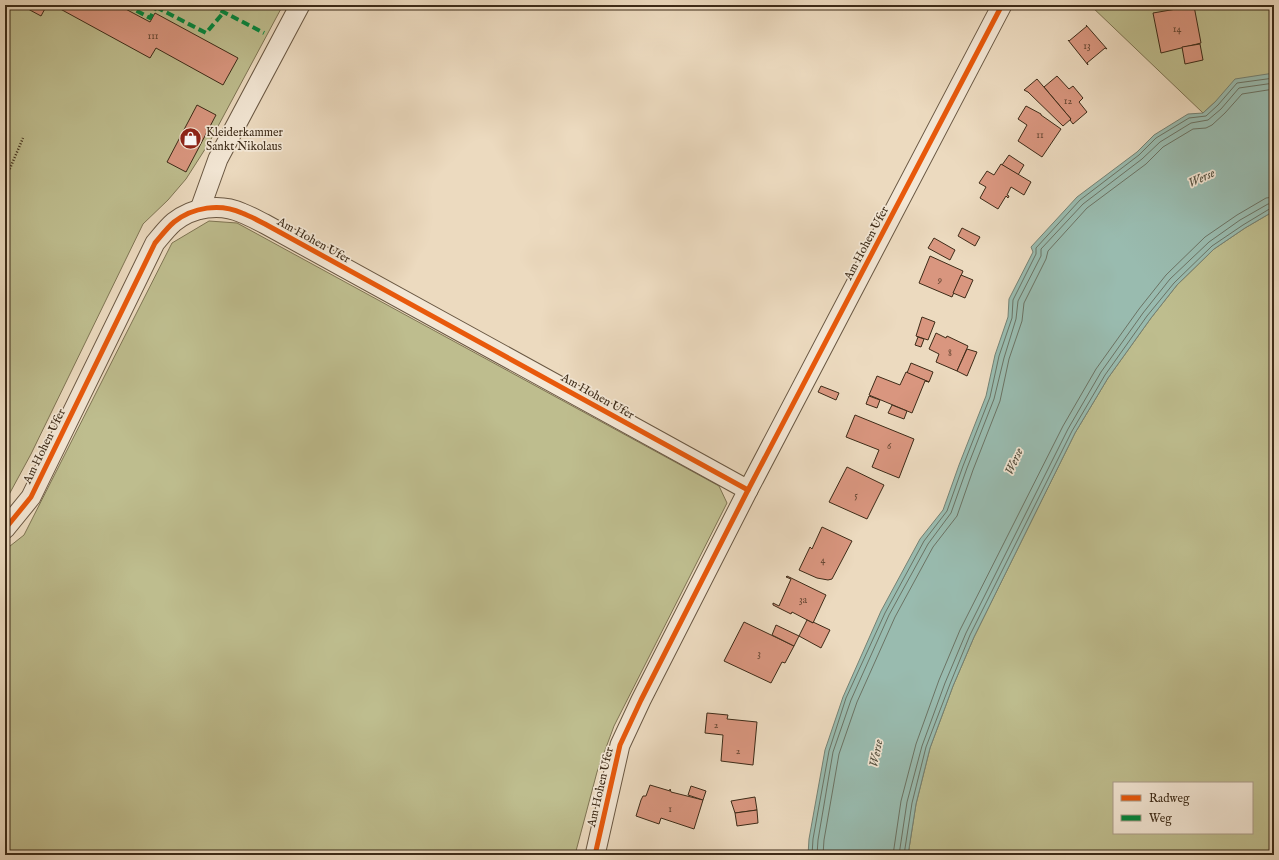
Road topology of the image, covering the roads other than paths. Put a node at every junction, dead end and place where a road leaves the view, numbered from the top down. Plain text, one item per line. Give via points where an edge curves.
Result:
1 (300, 5) edge
2 (1002, 5) edge
3 (200, 209) junction
4 (748, 490) junction
5 (5, 529) edge
6 (595, 855) edge

1 - 3 street via 218,159
2 - 4 street, Am Hohen Ufer
3 - 4 street, Am Hohen Ufer via 215,207 241,212 265,224
3 - 5 street, Am Hohen Ufer via 186,214 174,223 155,243 31,497
4 - 6 street, Am Hohen Ufer via 620,745

